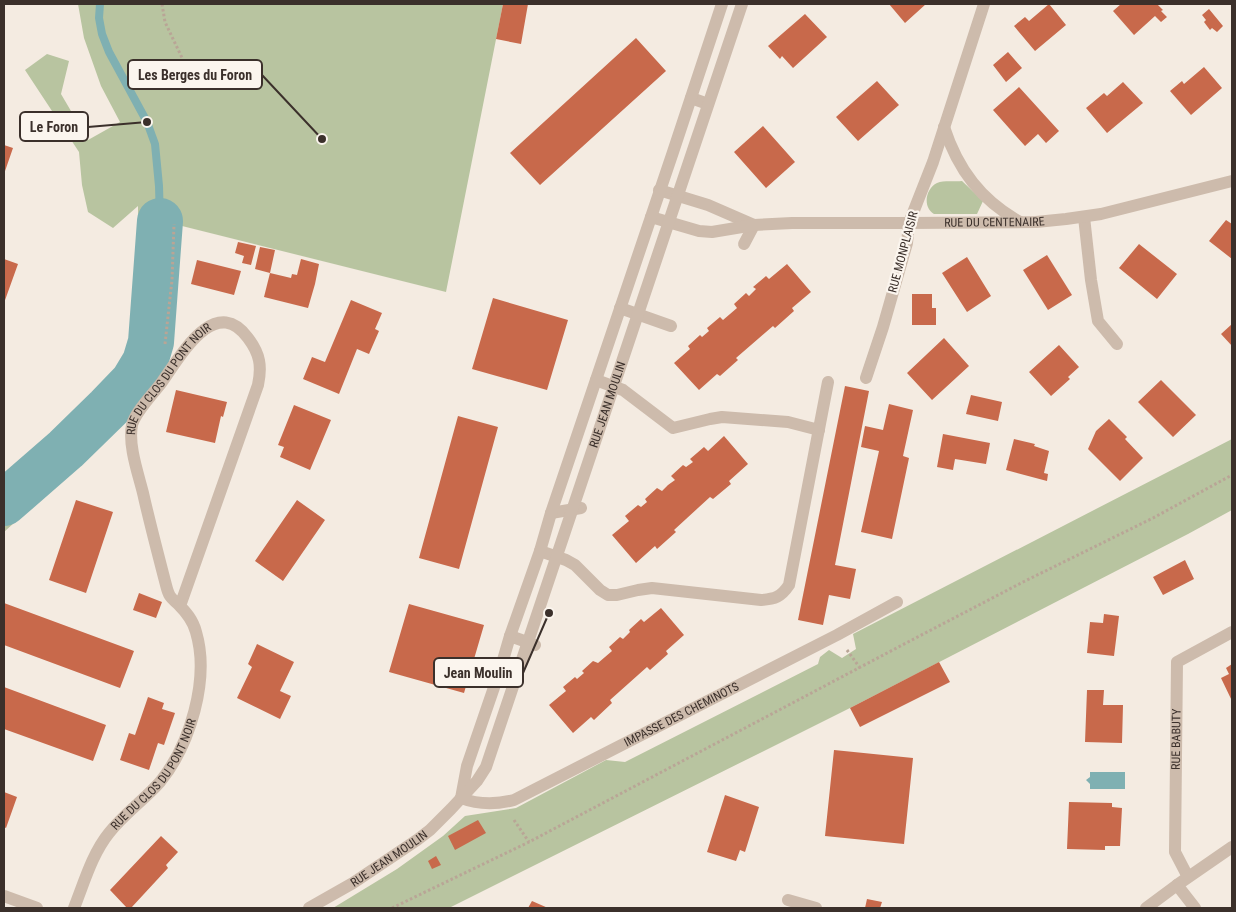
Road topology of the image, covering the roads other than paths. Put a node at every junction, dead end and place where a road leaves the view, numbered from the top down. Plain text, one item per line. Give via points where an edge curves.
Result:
1 (722, 4) edge
2 (742, 4) edge
3 (984, 4) edge
4 (691, 98) junction
5 (708, 104) junction
6 (944, 127) junction
7 (1232, 181) edge
8 (659, 190) junction
9 (677, 196) junction
10 (650, 217) junction
11 (1084, 217) junction
12 (1021, 222) junction
13 (668, 223) junction
14 (909, 223) junction
15 (754, 225) junction
16 (744, 244) dead end
17 (620, 308) junction
18 (637, 314) junction
19 (671, 326) dead end
20 (1117, 344) dead end
21 (866, 378) dead end
22 (596, 380) junction
23 (828, 382) dead end
24 (613, 386) junction
25 (818, 430) junction
26 (577, 508) junction
27 (551, 513) junction
28 (540, 551) junction
29 (557, 557) junction
30 (897, 602) dead end
31 (180, 606) junction
32 (1232, 632) edge
33 (510, 636) junction
34 (531, 644) junction
35 (461, 798) junction
36 (1232, 847) edge
37 (1183, 881) junction
38 (4, 896) edge
39 (788, 900) dead end
40 (37, 908) edge
41 (74, 908) edge
42 (309, 908) edge
43 (816, 908) edge
44 (1146, 908) edge
45 (1195, 908) edge

1 - 4 street, RUE JEAN MOULIN
2 - 5 street, RUE JEAN MOULIN
3 - 6 street, RUE MONPLAISIR
4 - 5 street
4 - 8 street, RUE JEAN MOULIN
5 - 9 street, RUE JEAN MOULIN
6 - 12 street via 952,151 972,182 1000,209
6 - 14 street, RUE MONPLAISIR
7 - 11 street, RUE DU CENTENAIRE
8 - 9 street, RUE DU CENTENAIRE
8 - 10 street, RUE JEAN MOULIN
9 - 13 street, RUE JEAN MOULIN
9 - 15 street, RUE DU CENTENAIRE via 708,205
10 - 13 street, RUE DU CENTENAIRE
10 - 17 street, RUE JEAN MOULIN
11 - 12 street, RUE DU CENTENAIRE
11 - 20 street via 1098,321
12 - 14 street, RUE DU CENTENAIRE
13 - 15 street, RUE DU CENTENAIRE via 706,232
13 - 18 street, RUE JEAN MOULIN
14 - 15 street, RUE DU CENTENAIRE
14 - 21 street, RUE MONPLAISIR via 907,243
15 - 16 street
17 - 18 street
17 - 22 street, RUE JEAN MOULIN
18 - 19 street
18 - 24 street, RUE JEAN MOULIN
22 - 24 street
22 - 27 street, RUE JEAN MOULIN
23 - 25 street
24 - 25 street via 673,428 722,417 788,422
24 - 26 street, RUE JEAN MOULIN
25 - 29 street via 789,585 774,599 652,588 608,595 575,565
26 - 27 street
26 - 29 street, RUE JEAN MOULIN
27 - 28 street, RUE JEAN MOULIN
28 - 29 street
28 - 33 street, RUE JEAN MOULIN
29 - 34 street, RUE JEAN MOULIN
30 - 35 street, IMPASSE DES CHEMINOTS via 514,800 489,804
31 - 31 street, RUE DU CLOS DU PONT NOIR via 170,597 166,585 133,453 132,425 193,340 209,327 220,323 232,324 253,344 261,365 260,375
31 - 41 street, RUE DU CLOS DU PONT NOIR via 192,619 200,655 196,704 190,725 178,754 160,781 117,823 101,844
32 - 37 street, RUE BABUTY via 1176,662 1176,852
33 - 34 street
33 - 35 street, RUE JEAN MOULIN via 466,766
34 - 35 street, RUE JEAN MOULIN via 486,767
35 - 42 street, RUE JEAN MOULIN via 418,840
36 - 37 street
37 - 44 street
37 - 45 street
38 - 40 street
39 - 43 street

